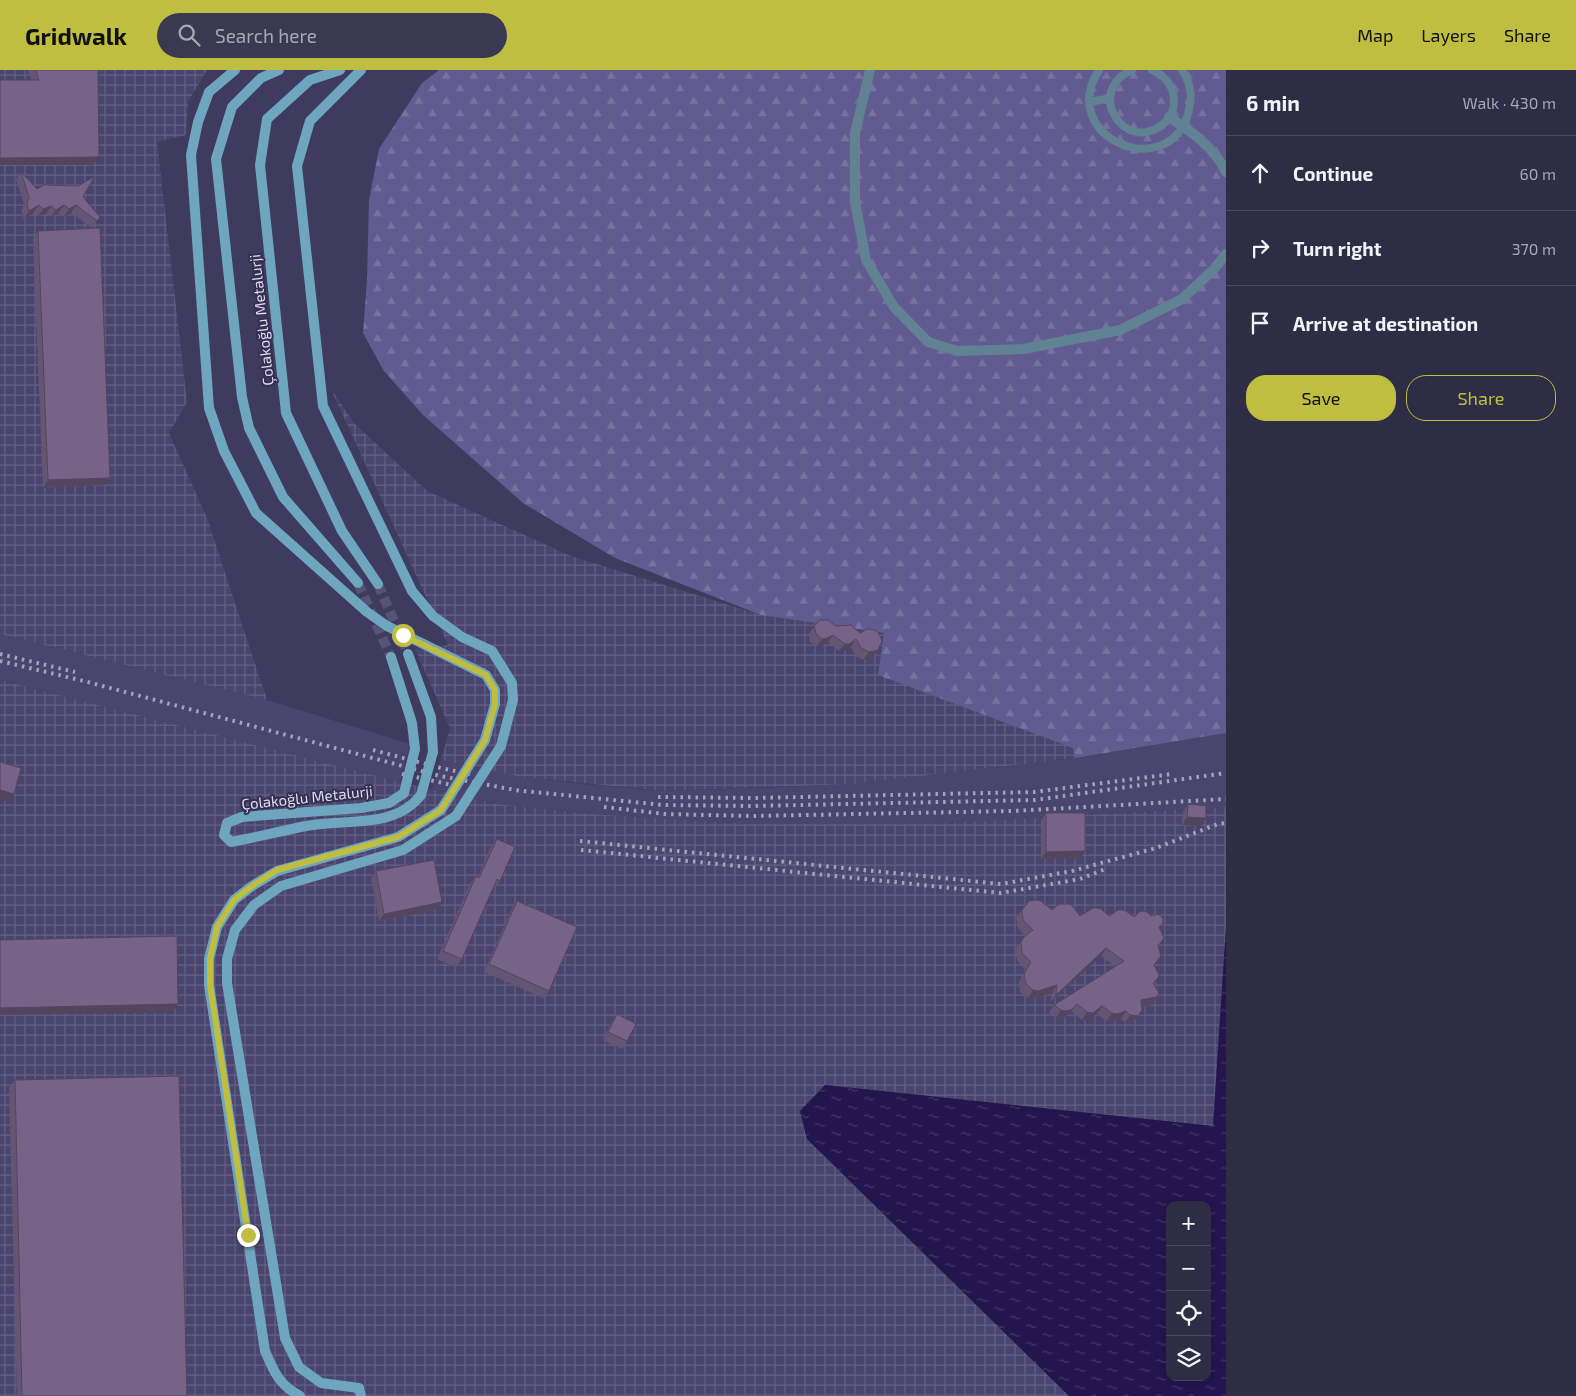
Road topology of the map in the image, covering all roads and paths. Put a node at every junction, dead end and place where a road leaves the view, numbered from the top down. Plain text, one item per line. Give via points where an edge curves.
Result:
1 (235, 70) edge
2 (279, 70) edge
3 (340, 70) edge
4 (361, 70) edge
5 (870, 70) edge
6 (1099, 70) edge
7 (1132, 70) edge
8 (1152, 70) edge
9 (1182, 70) edge
10 (1110, 98) junction
11 (1090, 102) junction
12 (1169, 117) junction
13 (1183, 126) junction
14 (1226, 172) edge
15 (1226, 254) edge
16 (358, 584) tunnel mouth
17 (378, 584) tunnel mouth
18 (408, 654) tunnel mouth
19 (391, 657) tunnel mouth
20 (300, 1396) edge
21 (360, 1396) edge

1 - 20 main road, bridge via 209,92 191,155 209,408 224,451 256,514 366,612 387,626 486,675 495,690 495,704 485,740 441,810 398,837 277,870 234,900 217,927 210,959 210,985 265,1351 276,1376 288,1390
2 - 16 main road, Çolakoğlu Metalurji via 261,78 232,108 216,159 242,397 249,428 283,497
3 - 17 main road, Çolakoğlu Metalurji via 310,80 267,119 260,165 286,413 342,531
4 - 21 main road, bridge via 310,120 297,166 324,406 412,591 433,616 462,637 492,652 512,683 513,700 501,746 456,816 404,850 281,886 254,905 235,930 226,959 226,983 285,1338 299,1367 320,1383 359,1388
5 - 15 street via 855,133 855,202 866,260 894,307 928,342 957,351 1024,348 1120,330 1182,299
6 - 11 lane via 1092,84
7 - 10 lane via 1117,80
8 - 12 lane via 1171,86 1174,99
9 - 13 lane via 1191,100
10 - 11 lane
10 - 12 lane via 1115,117 1136,132 1155,130
11 - 13 lane via 1098,127 1111,140 1127,148 1146,149 1163,144
12 - 13 street
13 - 14 street via 1206,144 1220,159
18 - 19 main road, Çolakoğlu Metalurji, bridge via 431,717 433,752 421,795 413,805 389,818 308,825 231,842 224,835 227,823 242,818 361,808 390,803 404,793 415,750 412,722

